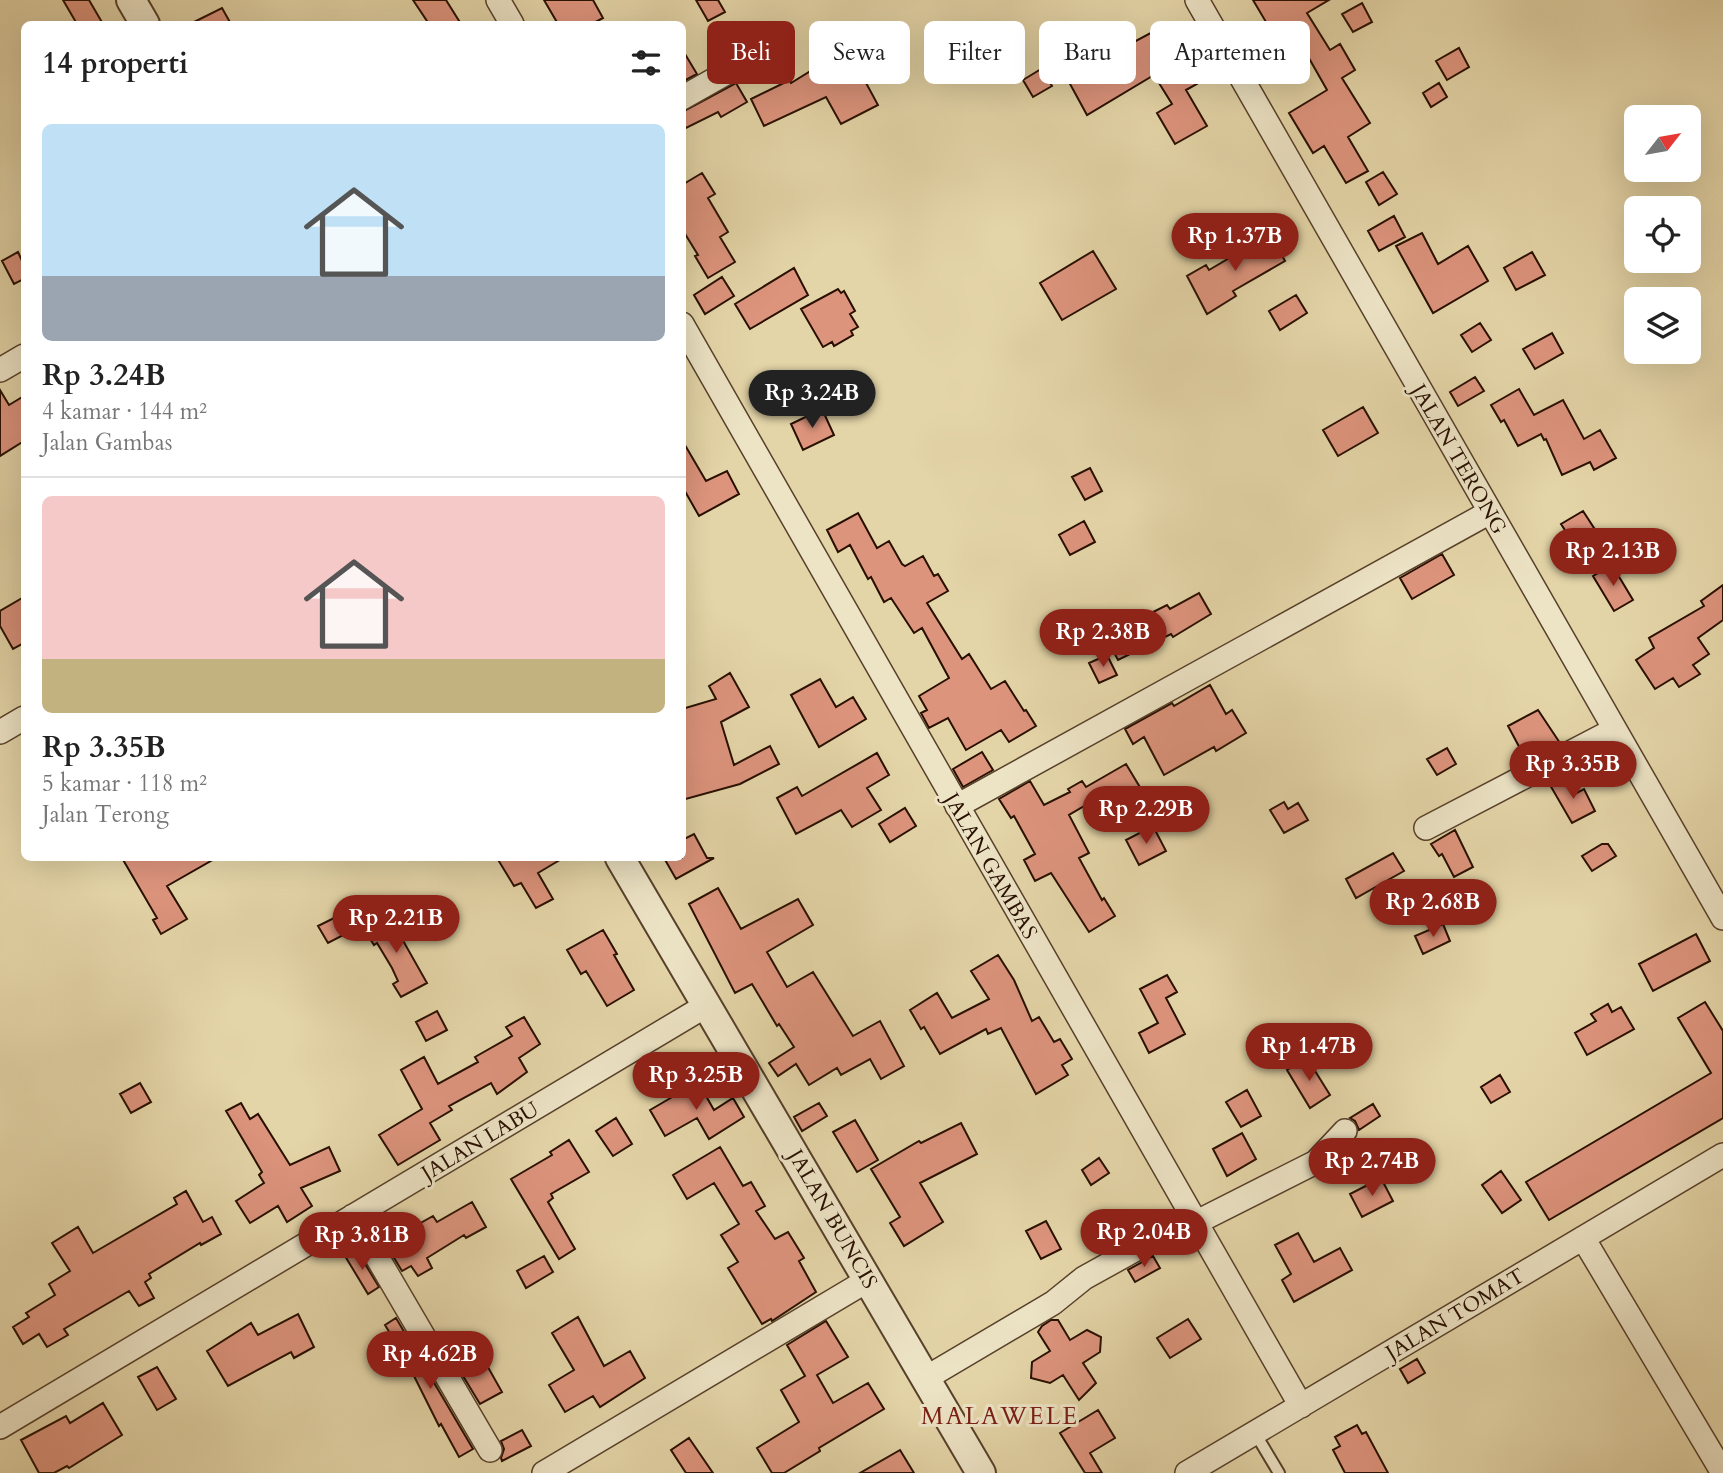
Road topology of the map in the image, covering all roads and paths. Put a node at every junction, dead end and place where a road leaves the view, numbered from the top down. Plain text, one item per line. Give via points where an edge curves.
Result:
1 (131, 0) edge
2 (498, 0) edge
3 (1197, 0) edge
4 (143, 21) edge
5 (510, 21) edge
6 (707, 84) edge
7 (686, 96) edge
8 (686, 331) edge
9 (21, 358) edge
10 (0, 370) edge
11 (1490, 513) junction
12 (21, 720) edge
13 (1614, 730) junction
14 (0, 732) edge
15 (957, 806) junction
16 (1426, 828) dead end
17 (622, 861) edge
18 (1723, 918) edge
19 (707, 1006) junction
20 (1345, 1131) dead end
21 (1723, 1155) edge
22 (353, 1216) junction
23 (1193, 1221) junction
24 (1583, 1238) junction
25 (868, 1280) junction
26 (926, 1378) junction
27 (1301, 1406) junction
28 (0, 1427) edge
29 (1255, 1433) junction
30 (490, 1450) dead end
31 (544, 1473) edge
32 (981, 1473) edge
33 (1187, 1473) edge
34 (1279, 1473) edge
35 (1723, 1473) edge

1 - 4 street
2 - 5 street
3 - 11 street, JALAN TERONG
6 - 7 street
8 - 15 street, JALAN GAMBAS
9 - 10 street
11 - 13 street, JALAN TERONG
11 - 15 street
12 - 14 street
13 - 16 street
13 - 18 street, JALAN TERONG
15 - 23 street, JALAN GAMBAS
17 - 19 street, JALAN BUNCIS
19 - 22 street, JALAN LABU
19 - 25 street, JALAN BUNCIS
20 - 23 street via 1316,1162
21 - 24 street, JALAN TOMAT
22 - 28 street, JALAN LABU
22 - 30 street
23 - 26 street via 1084,1278 1053,1303
23 - 27 street, JALAN GAMBAS
24 - 27 street, JALAN TOMAT
24 - 35 street
25 - 26 street, JALAN BUNCIS
25 - 31 street
26 - 32 street, JALAN BUNCIS
27 - 29 street, JALAN TOMAT
29 - 33 street, JALAN TOMAT
29 - 34 lane

